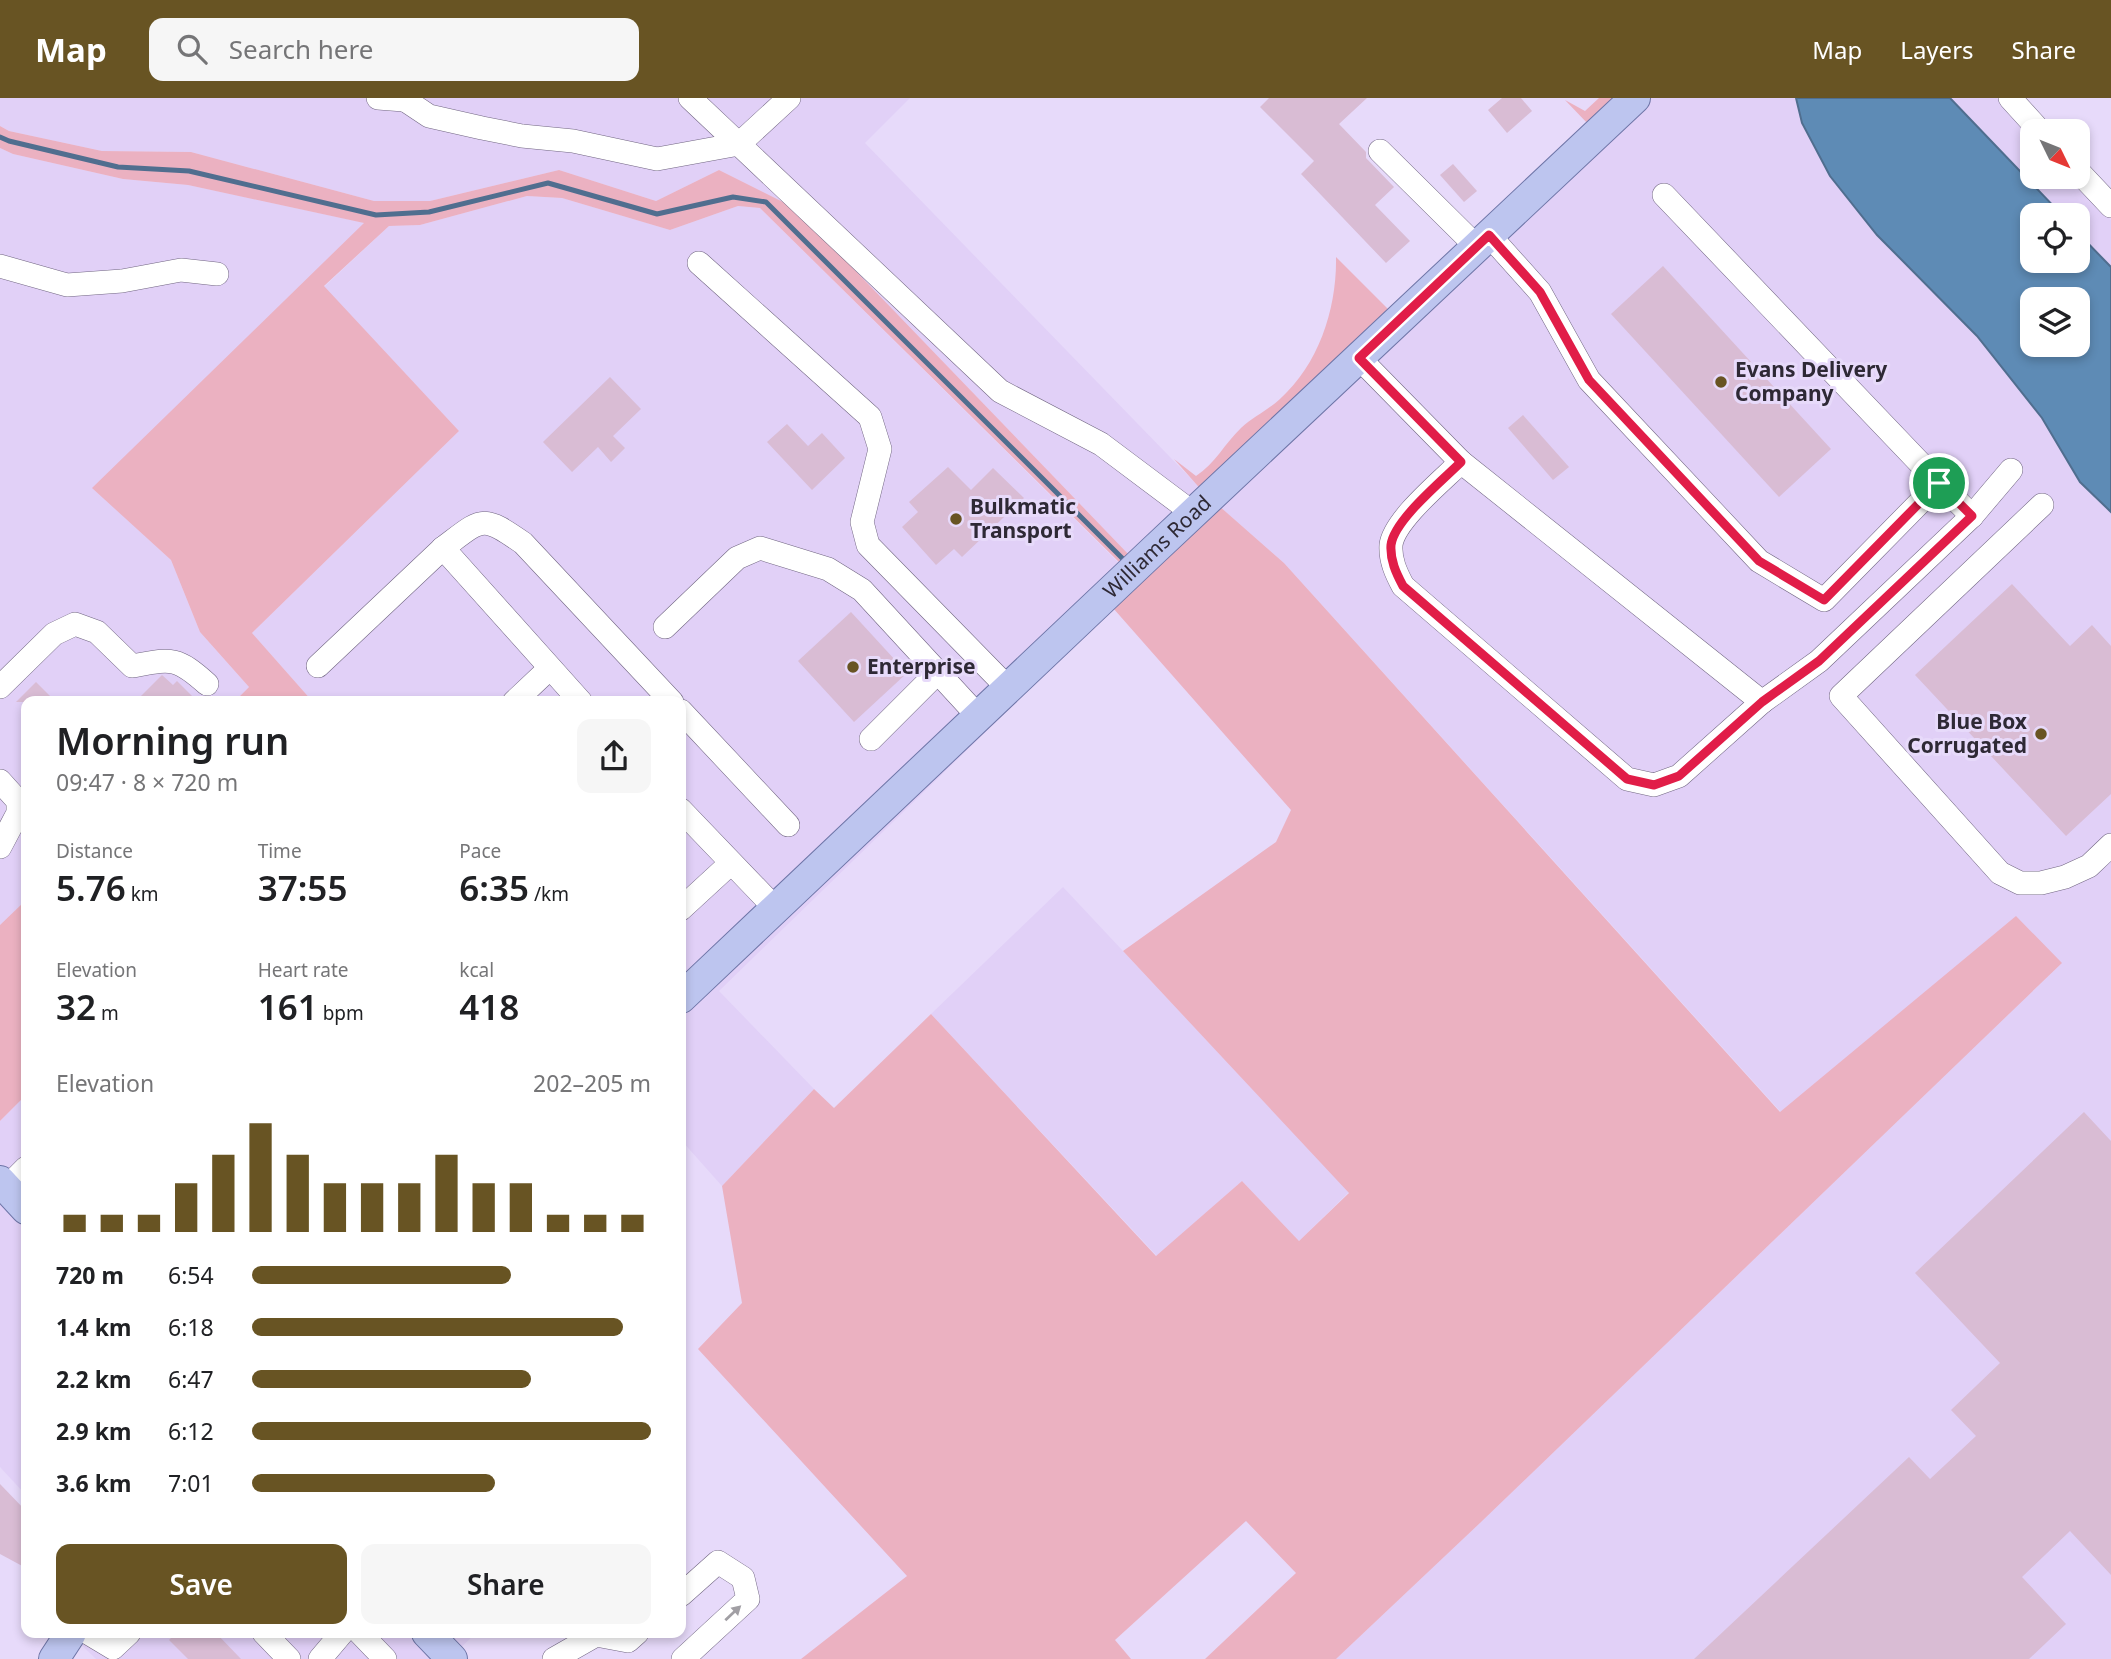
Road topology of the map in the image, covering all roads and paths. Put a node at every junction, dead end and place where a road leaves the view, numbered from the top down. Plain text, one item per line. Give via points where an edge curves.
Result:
1 (378, 98) edge
2 (690, 98) edge
3 (789, 98) edge
4 (1635, 98) edge
5 (2010, 98) edge
6 (403, 99) edge
7 (2029, 119) edge
8 (739, 144) junction
9 (1381, 151) dead end
10 (2090, 184) edge
11 (1664, 195) dead end
12 (2111, 206) edge
13 (1483, 241) junction
14 (699, 263) dead end
15 (0, 266) edge
16 (217, 274) dead end
17 (1359, 358) junction
18 (1461, 462) junction
19 (2011, 470) dead end
20 (1939, 483) junction
21 (2042, 505) dead end
22 (1193, 513) junction
23 (1972, 516) junction
24 (443, 548) junction
25 (1824, 600) junction
26 (665, 627) dead end
27 (1854, 628) junction
28 (317, 666) dead end
29 (550, 668) junction
30 (938, 672) junction
31 (207, 684) dead end
32 (0, 687) edge
33 (1008, 688) junction
34 (520, 696) edge
35 (576, 696) edge
36 (665, 696) edge
37 (1762, 702) junction
38 (978, 716) junction
39 (686, 718) edge
40 (871, 739) dead end
41 (0, 781) edge
42 (21, 801) edge
43 (21, 805) edge
44 (686, 815) edge
45 (788, 825) dead end
46 (2111, 845) edge
47 (0, 847) edge
48 (731, 863) junction
49 (686, 904) edge
50 (775, 908) junction
51 (686, 993) edge
52 (686, 1591) edge
53 (68, 1638) edge
54 (96, 1638) edge
55 (124, 1638) edge
56 (269, 1638) edge
57 (338, 1638) edge
58 (365, 1638) edge
59 (432, 1638) edge
60 (591, 1638) edge
61 (612, 1638) edge
62 (631, 1638) edge
63 (54, 1659) edge
64 (289, 1659) edge
65 (320, 1659) edge
66 (385, 1659) edge
67 (452, 1659) edge
68 (554, 1659) edge
69 (683, 1659) edge

1 - 6 street
2 - 8 street
3 - 8 street
4 - 13 main road, Williams Road
5 - 7 street
6 - 8 street via 429,116 657,159
8 - 22 street via 1000,391 1101,444
9 - 13 street
10 - 12 street
11 - 20 street
13 - 17 main road, Williams Road
13 - 25 street via 1540,292 1589,380 1759,561
14 - 33 street via 870,417 880,449 862,522 868,545
15 - 16 street via 67,285 181,270
17 - 18 street
17 - 22 main road, Williams Road
18 - 37 street
18 - 37 street via 1408,513 1391,543 1394,569 1403,586 1627,779 1654,785 1679,776
19 - 23 street
20 - 23 street
20 - 25 street
21 - 46 street via 1840,696 2000,873 2020,883 2065,877 2089,866
22 - 33 main road, Williams Road
23 - 27 street
24 - 28 street
24 - 29 street
24 - 36 street via 475,524 495,523 523,543
25 - 27 street
26 - 30 street via 737,558 760,548 828,569 862,590
27 - 37 street via 1819,661
29 - 34 street
29 - 35 street
30 - 38 street
30 - 40 street
31 - 32 street via 185,665 167,660 132,666 97,632 75,624 54,634
33 - 38 main road, Williams Road
38 - 50 main road, Williams Road
39 - 45 street
41 - 42 street
43 - 47 street
44 - 48 street
48 - 49 street
48 - 50 street
50 - 51 main road, Williams Road
69 -> 52 street via 748,1599 743,1578 718,1562
53 - 63 main road
54 - 55 street via 113,1648
56 - 64 street
57 - 65 street
58 - 66 street
59 - 67 main road
60 - 68 street
61 - 62 street

